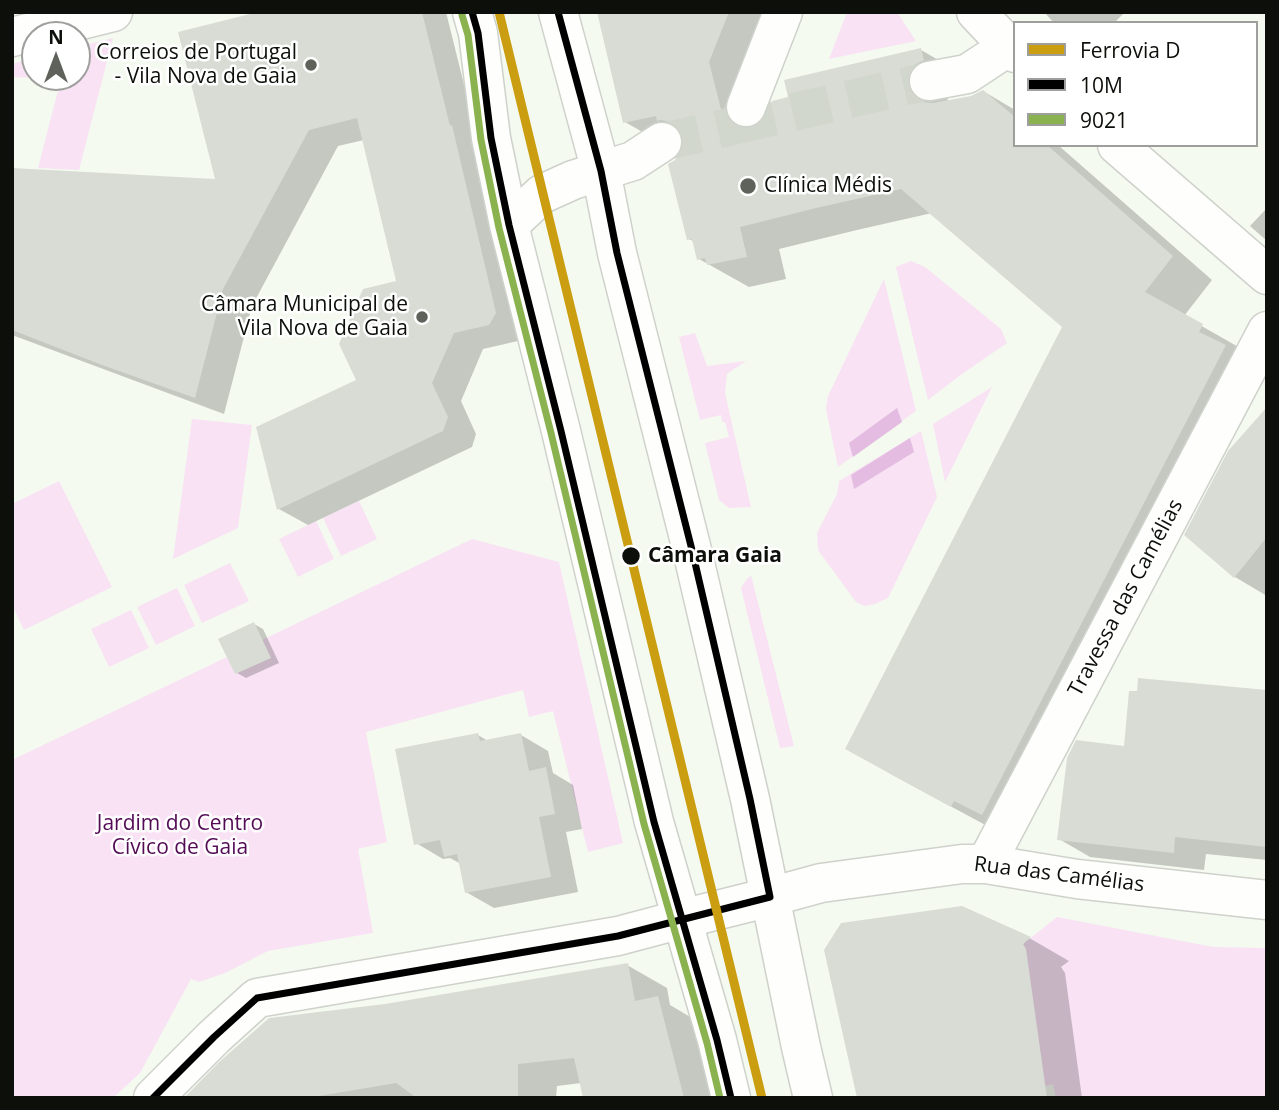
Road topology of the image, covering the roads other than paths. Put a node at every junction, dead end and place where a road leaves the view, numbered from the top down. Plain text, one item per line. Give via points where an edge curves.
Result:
1 (113, 12) edge
2 (472, 12) edge
3 (558, 12) edge
4 (783, 12) edge
5 (976, 12) edge
6 (12, 37) edge
7 (1012, 50) edge
8 (929, 81) tunnel mouth
9 (746, 107) tunnel mouth
10 (662, 142) tunnel mouth
11 (1119, 147) edge
12 (601, 172) junction
13 (509, 225) junction
14 (1267, 275) edge
15 (1267, 331) edge
16 (986, 864) junction
17 (770, 897) junction
18 (1267, 900) edge
19 (682, 919) junction
20 (153, 1098) edge
21 (731, 1098) edge
22 (813, 1098) edge

1 - 6 main road
2 - 13 main road
3 - 12 main road
4 - 9 main road
5 - 7 main road
7 - 8 main road via 967,74
10 - 12 main road via 633,161
11 - 14 main road
12 - 13 main road via 542,194
12 - 17 main road
13 - 19 main road
15 - 16 main road, Travessa das Camélias
16 - 17 main road, Rua das Camélias via 821,883
16 - 18 main road, Rua das Camélias
17 - 19 main road, Rua das Camélias
17 - 22 main road
19 - 20 main road, Rua das Camélias via 618,936 257,998
19 - 21 main road

